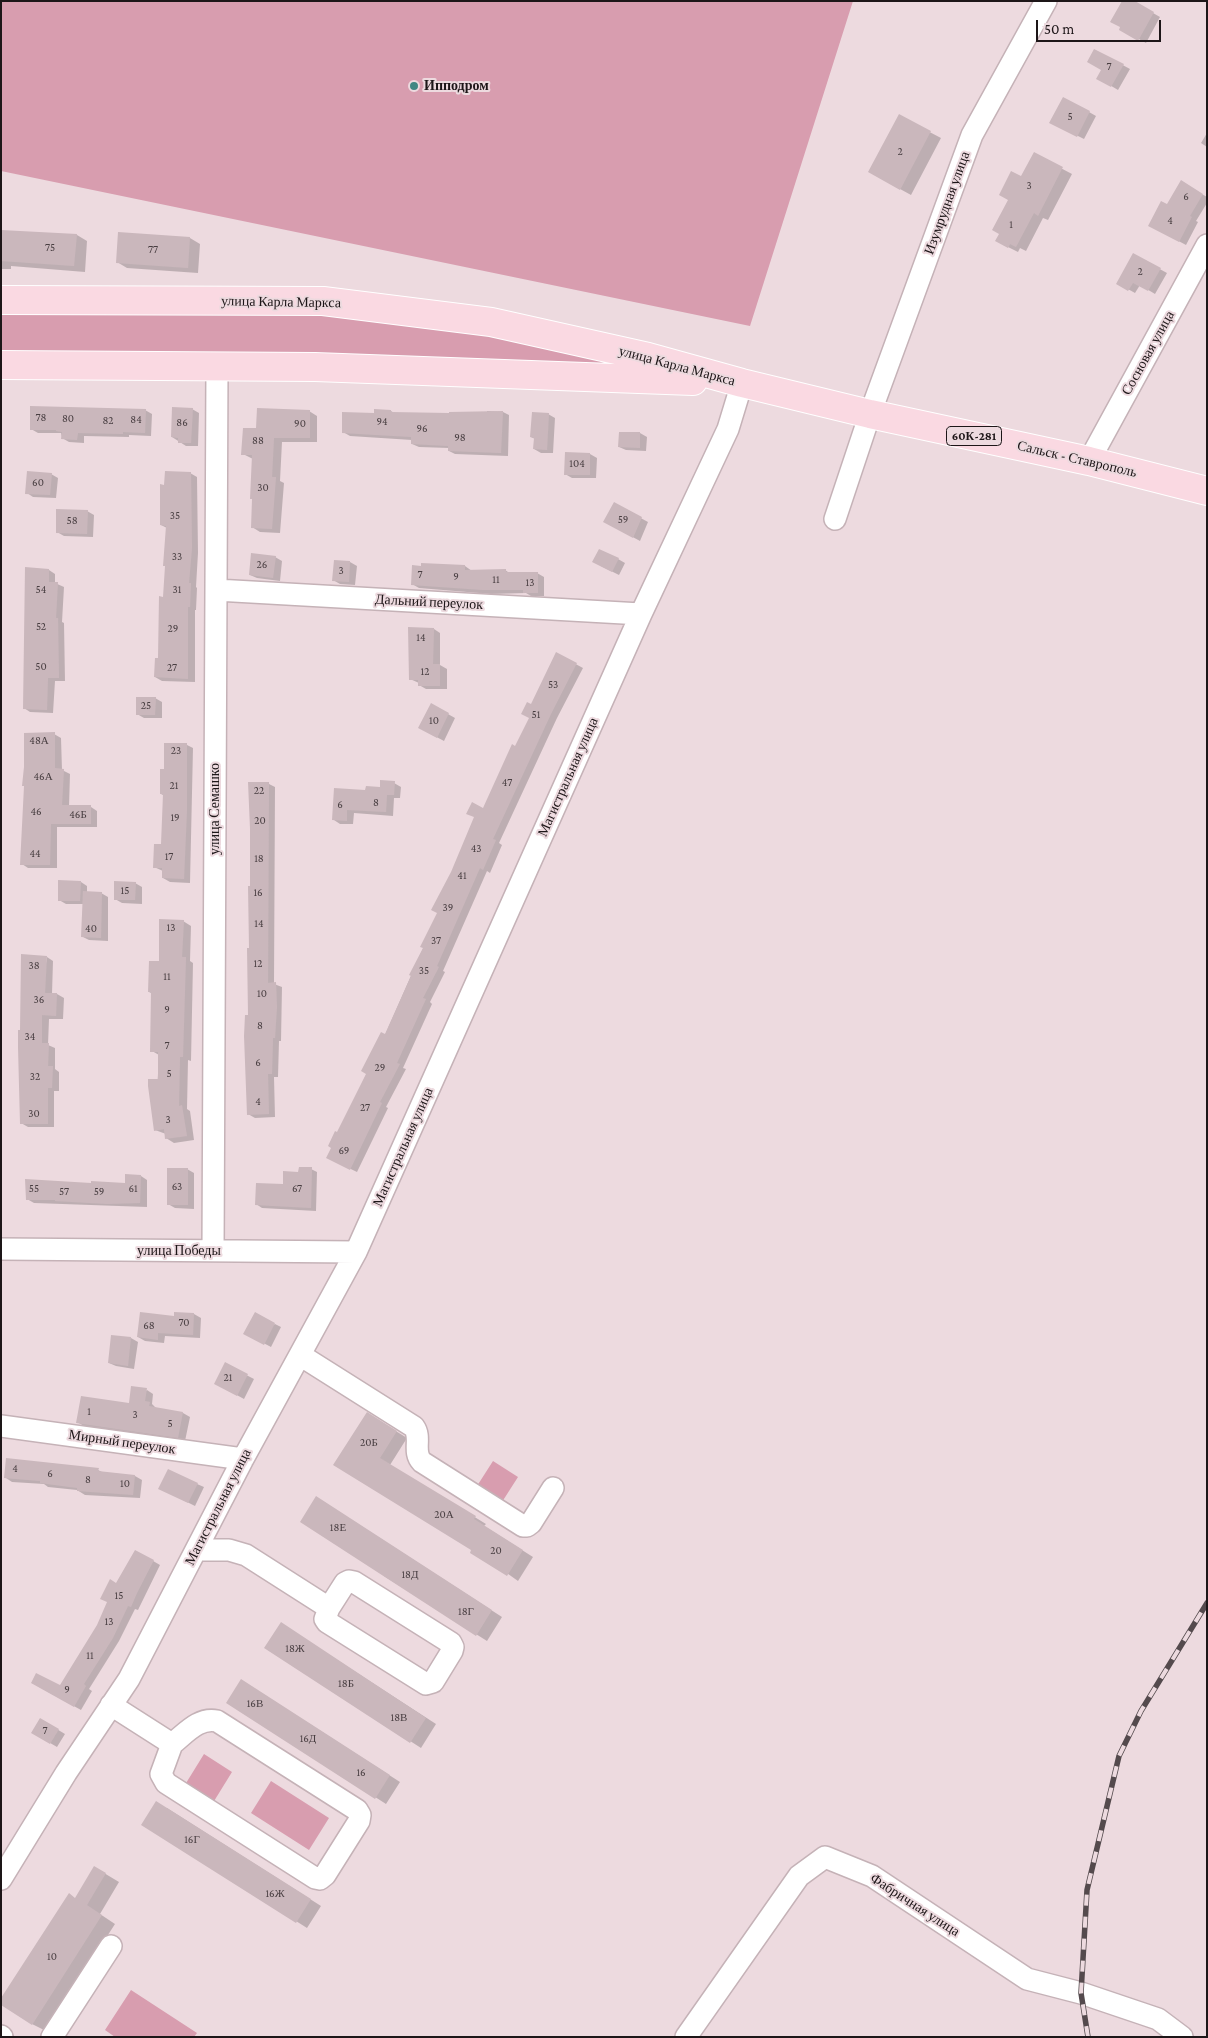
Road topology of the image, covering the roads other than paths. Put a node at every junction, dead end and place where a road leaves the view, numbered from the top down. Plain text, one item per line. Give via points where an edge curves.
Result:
1 (1046, 1) edge
2 (1207, 245) edge
3 (1, 300) edge
4 (1, 364) edge
5 (217, 367) junction
6 (742, 383) junction
7 (870, 414) junction
8 (1089, 461) junction
9 (1207, 491) edge
10 (835, 520) dead end
11 (216, 590) junction
12 (641, 614) junction
13 (1, 1250) edge
14 (214, 1251) junction
15 (356, 1252) junction
16 (300, 1355) junction
17 (1, 1426) edge
18 (243, 1459) junction
19 (554, 1488) dead end
20 (196, 1550) junction
21 (330, 1608) junction
22 (112, 1705) junction
23 (172, 1744) junction
24 (1, 1879) edge
25 (111, 1946) dead end
26 (52, 2037) edge
27 (686, 2037) edge
28 (1182, 2037) edge

1 - 7 street, Изумрудная улица via 972,135
2 - 8 street, Сосновая улица
3 - 6 main road, улица Карла Маркса via 324,301 491,322
4 - 5 main road, улица Карла Маркса
5 - 6 main road, улица Карла Маркса via 315,367
5 - 11 street, улица Семашко
6 - 7 main road, Сальск - Ставрополь / 60К-281
6 - 12 street, Магистральная улица via 728,429
7 - 8 main road, Сальск - Ставрополь / 60К-281
7 - 10 street, Изумрудная улица
8 - 9 main road, Сальск - Ставрополь / 60К-281
11 - 12 street, Дальний переулок
11 - 14 street, улица Семашко
12 - 15 street, Магистральная улица
13 - 14 street, улица Победы
14 - 15 street, улица Победы
15 - 16 street, Магистральная улица
16 - 18 street, Магистральная улица
16 - 19 street via 414,1427 418,1434 418,1458 422,1462 523,1526 531,1523
17 - 18 street, Мирный переулок
18 - 20 street, Магистральная улица
20 - 21 street via 229,1550 246,1555
20 - 22 street, Магистральная улица via 129,1679
21 - 21 street via 345,1584 354,1582 454,1647 433,1682 426,1684 327,1622 325,1619
22 - 23 street
22 - 24 street, Магистральная улица
23 - 23 street via 161,1774 166,1783 315,1878 325,1875 359,1821 357,1810 217,1721 201,1722
25 - 26 street
27 - 28 street, Фабричная улица via 799,1876 825,1857 872,1876 1027,1979 1158,2018

